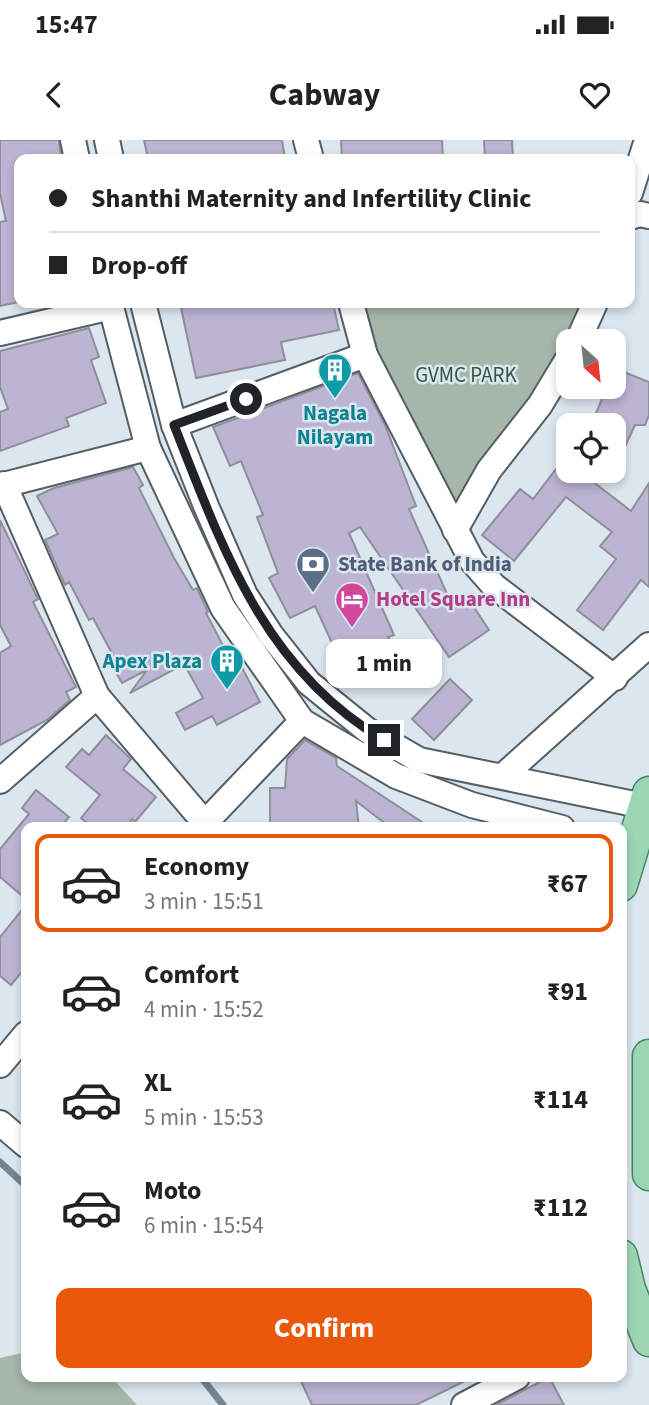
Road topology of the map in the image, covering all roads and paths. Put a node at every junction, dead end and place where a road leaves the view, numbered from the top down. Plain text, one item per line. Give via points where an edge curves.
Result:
1 (646, 140) edge
2 (635, 176) edge
3 (98, 308) edge
4 (111, 308) edge
5 (144, 308) edge
6 (352, 308) edge
7 (593, 308) edge
8 (583, 329) edge
9 (0, 333) edge
10 (365, 355) junction
11 (556, 379) edge
12 (174, 425) junction
13 (148, 448) junction
14 (2, 485) edge
15 (456, 530) junction
16 (649, 645) edge
17 (615, 678) junction
18 (97, 696) junction
19 (302, 721) junction
20 (504, 775) junction
21 (0, 781) edge
22 (647, 802) edge
23 (200, 822) edge
24 (205, 822) edge
25 (539, 822) edge
26 (634, 846) edge
27 (627, 867) edge
28 (21, 1040) edge
29 (649, 1056) edge
30 (0, 1065) edge
31 (0, 1123) edge
32 (21, 1141) edge
33 (649, 1174) edge
34 (627, 1284) edge
35 (636, 1325) edge
36 (508, 1382) edge
37 (464, 1405) edge

1 - 2 street
3 - 9 street
4 - 13 street
5 - 12 street
6 - 10 street
7 - 8 street
10 - 12 street
10 - 15 street
11 - 15 street via 489,470
12 - 20 street via 245,595 309,683 367,730 419,760 459,771
13 - 14 street
13 - 19 street via 223,608
14 - 18 street
15 - 17 street via 472,561 494,586
16 - 17 street
17 - 20 street
18 - 21 street
18 - 23 street
19 - 24 street
19 - 25 street via 397,776 472,805
20 - 22 street
22 - 26 main road
26 - 27 main road
28 - 30 street
29 - 33 main road
31 - 32 street
34 - 35 main road
36 - 37 street

